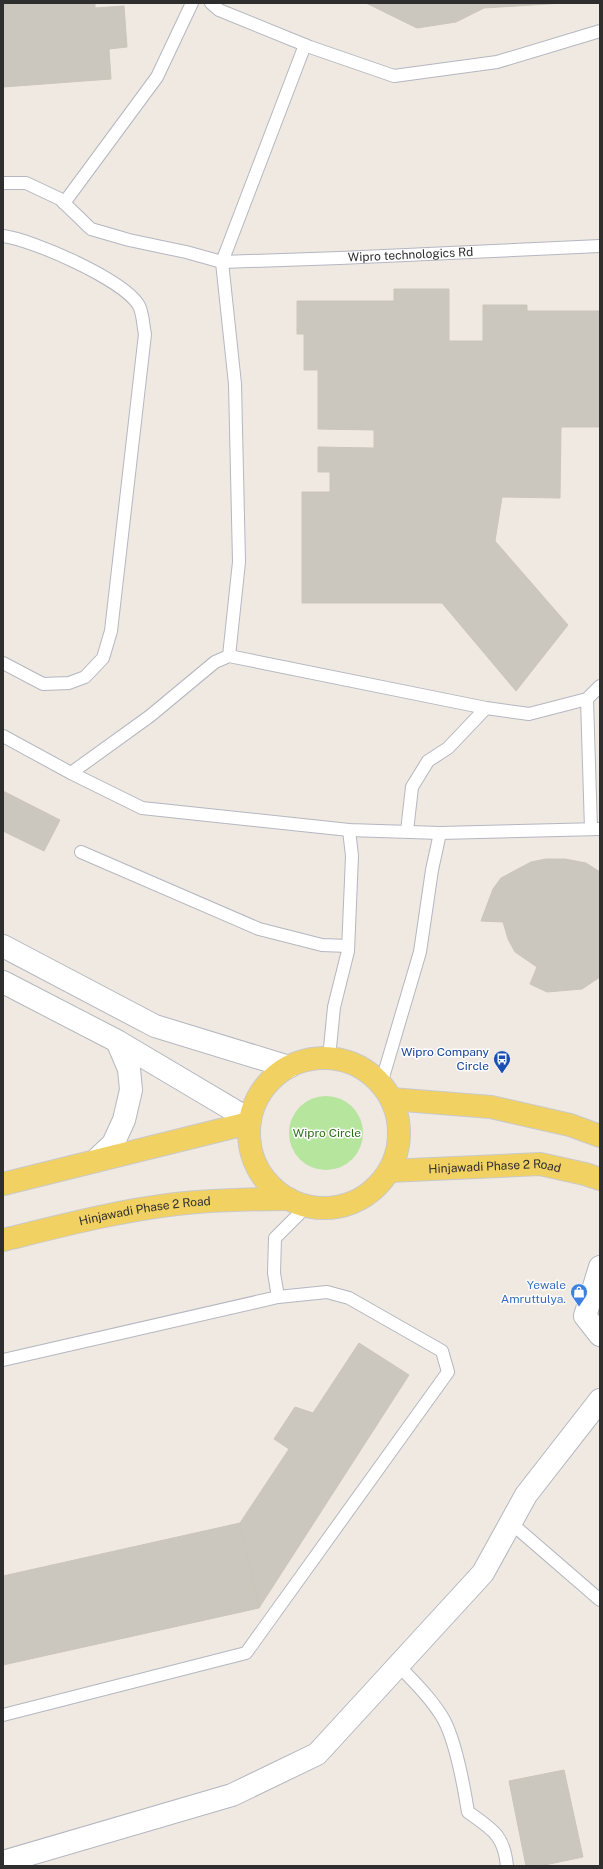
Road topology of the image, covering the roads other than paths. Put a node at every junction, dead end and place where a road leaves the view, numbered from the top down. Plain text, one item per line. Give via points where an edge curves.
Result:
1 (192, 3) edge
2 (211, 3) edge
3 (600, 31) edge
4 (305, 45) junction
5 (3, 183) edge
6 (64, 202) junction
7 (3, 236) edge
8 (600, 246) edge
9 (222, 262) junction
10 (229, 656) junction
11 (3, 663) edge
12 (600, 686) edge
13 (586, 699) junction
14 (486, 708) junction
15 (3, 736) edge
16 (71, 773) junction
17 (595, 829) edge
18 (349, 830) junction
19 (407, 831) junction
20 (440, 833) junction
21 (81, 852) dead end
22 (3, 946) edge
23 (348, 946) junction
24 (3, 982) edge
25 (117, 1041) junction
26 (329, 1058) junction
27 (289, 1067) junction
28 (386, 1092) junction
29 (249, 1121) junction
30 (600, 1136) edge
31 (95, 1161) junction
32 (388, 1171) junction
33 (600, 1179) edge
34 (3, 1184) edge
35 (298, 1202) junction
36 (3, 1240) edge
37 (600, 1266) edge
38 (278, 1297) junction
39 (600, 1335) edge
40 (3, 1360) edge
41 (600, 1400) edge
42 (510, 1522) junction
43 (600, 1600) edge
44 (399, 1666) junction
45 (3, 1715) edge
46 (3, 1862) edge
47 (508, 1866) edge

1 - 6 lane via 157,77
2 - 4 lane via 219,10
3 - 4 lane via 497,62 394,76
4 - 9 lane
5 - 6 lane, Wipro technologics Rd via 26,183
6 - 9 lane, Wipro technologics Rd via 91,229
7 - 11 lane via 66,257 114,283 139,305 145,334 111,631 103,658 86,677 69,683 43,684
8 - 9 lane, Wipro technologics Rd
9 - 10 lane via 235,384 239,562
10 - 14 lane
10 - 16 lane via 215,662 150,716
12 - 13 lane
13 - 14 lane via 529,714
13 - 17 lane
14 - 19 lane via 448,748 428,761 412,788
15 - 16 lane
16 - 18 lane via 142,808
17 - 20 lane
18 - 19 lane
18 - 23 lane via 352,856
19 - 20 lane
20 - 28 lane via 420,952 396,1027
21 - 23 lane via 259,929 322,945
22 - 27 street via 155,1026
23 - 26 lane via 334,1007
24 - 25 street
25 - 29 street
25 - 31 street via 129,1069 130,1090 124,1120 113,1144
26 - 27 main road via 308,1060
26 - 28 main road via 349,1062 366,1071
27 - 29 main road via 274,1076 263,1089
28 - 30 main road via 491,1107 570,1124
28 - 32 main road via 398,1117 399,1135 396,1154
29 - 31 main road
29 - 35 main road via 249,1141 253,1159 262,1175 274,1188
31 - 34 main road
32 - 33 main road, Hinjawadi Phase 2 Road via 540,1164
32 - 35 main road via 377,1186 362,1197 344,1205 332,1207
35 - 36 main road, Hinjawadi Phase 2 Road via 239,1199 176,1204 107,1215
35 - 38 lane via 274,1238 274,1273
37 - 39 street via 585,1316
38 - 40 lane
38 - 45 lane via 327,1292 349,1298 442,1351 448,1372 246,1653
41 - 42 street via 526,1495
42 - 43 lane
42 - 44 street via 483,1573
44 - 46 street via 317,1754 232,1795
44 - 47 lane via 429,1698 444,1721 464,1787 468,1812 501,1838

